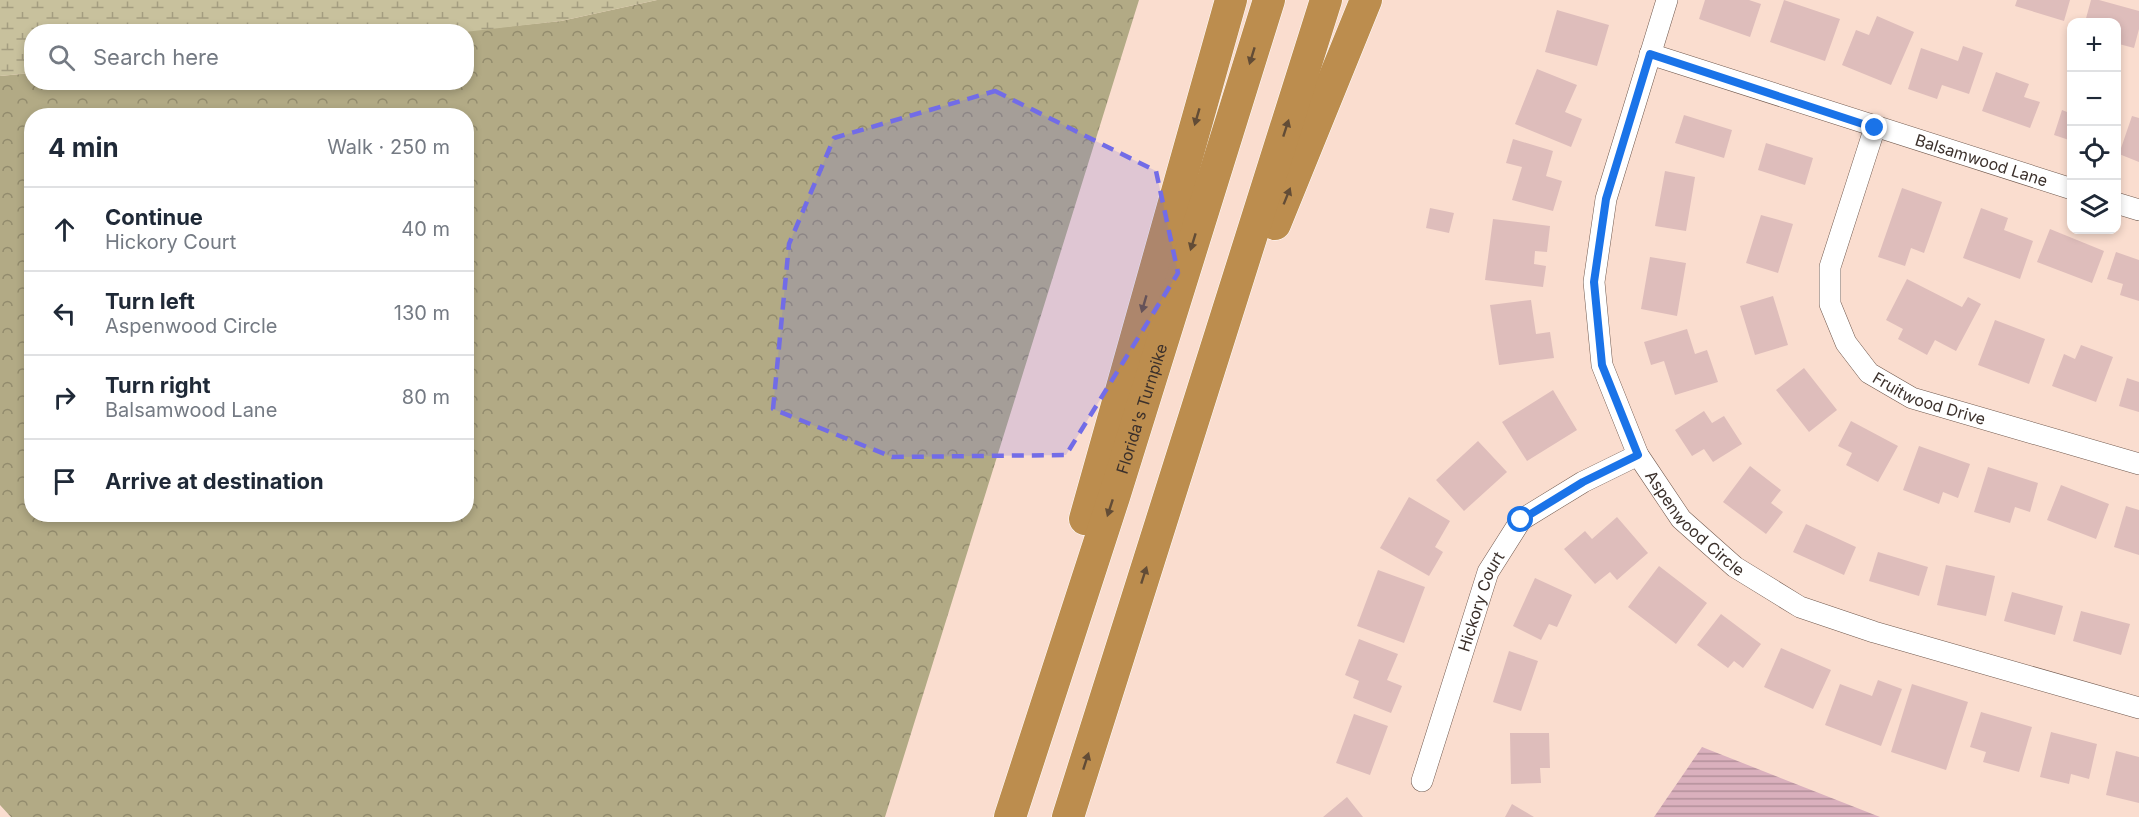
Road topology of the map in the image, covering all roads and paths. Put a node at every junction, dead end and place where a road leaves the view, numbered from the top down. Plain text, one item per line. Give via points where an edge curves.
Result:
1 (1231, 0) edge
2 (1269, 0) edge
3 (1326, 0) edge
4 (1366, 0) edge
5 (1667, 0) edge
6 (1650, 54) junction
7 (1875, 128) junction
8 (2067, 187) edge
9 (2121, 205) edge
10 (2139, 210) edge
11 (1211, 364) junction
12 (1638, 455) junction
13 (2139, 464) edge
14 (2139, 708) edge
15 (1422, 781) dead end
16 (1003, 817) edge
17 (1010, 817) edge
18 (1068, 817) edge

1 -> 16 highway
2 -> 17 highway, Florida's Turnpike
11 -> 3 highway
11 -> 4 highway via 1270,238
5 - 6 street, Aspenwood Circle
6 - 7 street, Balsamwood Lane
6 - 12 street, Aspenwood Circle via 1606,199 1594,282 1602,365
7 - 8 street, Balsamwood Lane
7 - 13 street, Fruitwood Drive via 1830,267 1830,304 1846,343 1869,373 1912,398
9 - 10 street
18 -> 11 highway
12 - 14 street, Aspenwood Circle via 1682,519 1735,567 1800,607
12 - 15 street, Hickory Court via 1583,482 1521,520 1488,572

